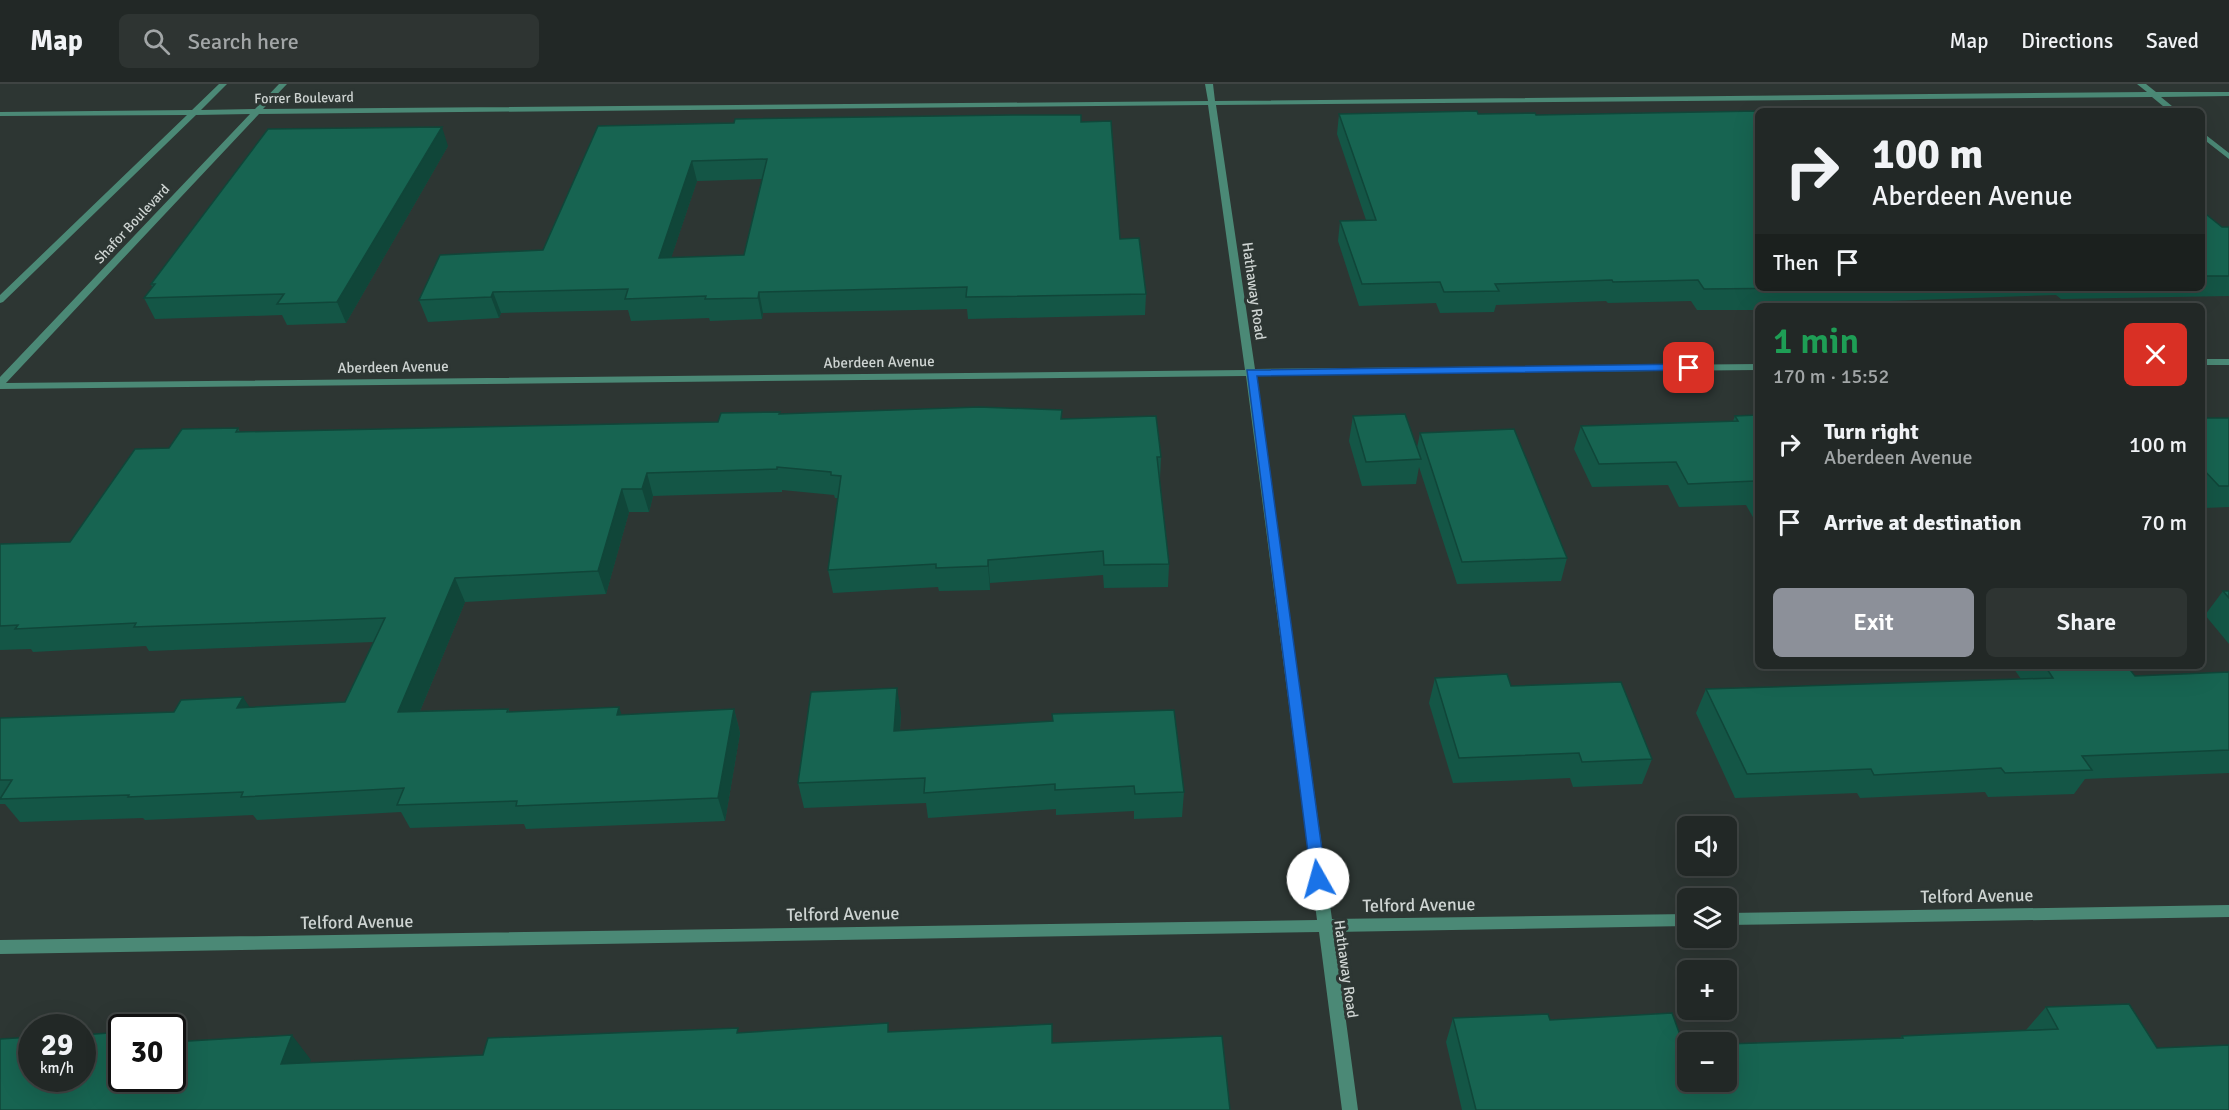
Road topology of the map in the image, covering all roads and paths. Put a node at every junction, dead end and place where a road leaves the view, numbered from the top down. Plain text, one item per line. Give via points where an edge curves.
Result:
1 (223, 84) edge
2 (283, 84) edge
3 (1209, 84) edge
4 (2141, 84) edge
5 (2229, 94) edge
6 (2154, 95) junction
7 (1212, 103) junction
8 (2170, 108) edge
9 (192, 112) junction
10 (257, 112) junction
11 (0, 114) edge
12 (2205, 137) edge
13 (2229, 157) edge
14 (0, 300) edge
15 (2205, 362) edge
16 (2229, 362) edge
17 (1755, 367) edge
18 (1251, 373) junction
19 (0, 385) edge
20 (2229, 911) edge
21 (1737, 919) edge
22 (1677, 920) edge
23 (1324, 926) junction
24 (0, 947) edge
25 (1350, 1110) edge

1 - 9 street
2 - 10 street, Shafor Boulevard
3 - 7 street, Hathaway Road
4 - 6 street
5 - 6 street, Forrer Boulevard
6 - 7 street, Forrer Boulevard
6 - 8 street
7 - 10 street, Forrer Boulevard
7 - 18 street, Hathaway Road
9 - 10 street, Forrer Boulevard
9 - 11 street, Forrer Boulevard
9 - 14 street
10 - 19 street, Shafor Boulevard
12 - 13 street
15 - 16 street
17 - 18 street, Aberdeen Avenue
18 - 19 street, Aberdeen Avenue
18 - 23 street, Hathaway Road
20 - 21 street, Telford Avenue
22 - 23 street, Telford Avenue
23 - 24 street, Telford Avenue
23 - 25 street, Hathaway Road

